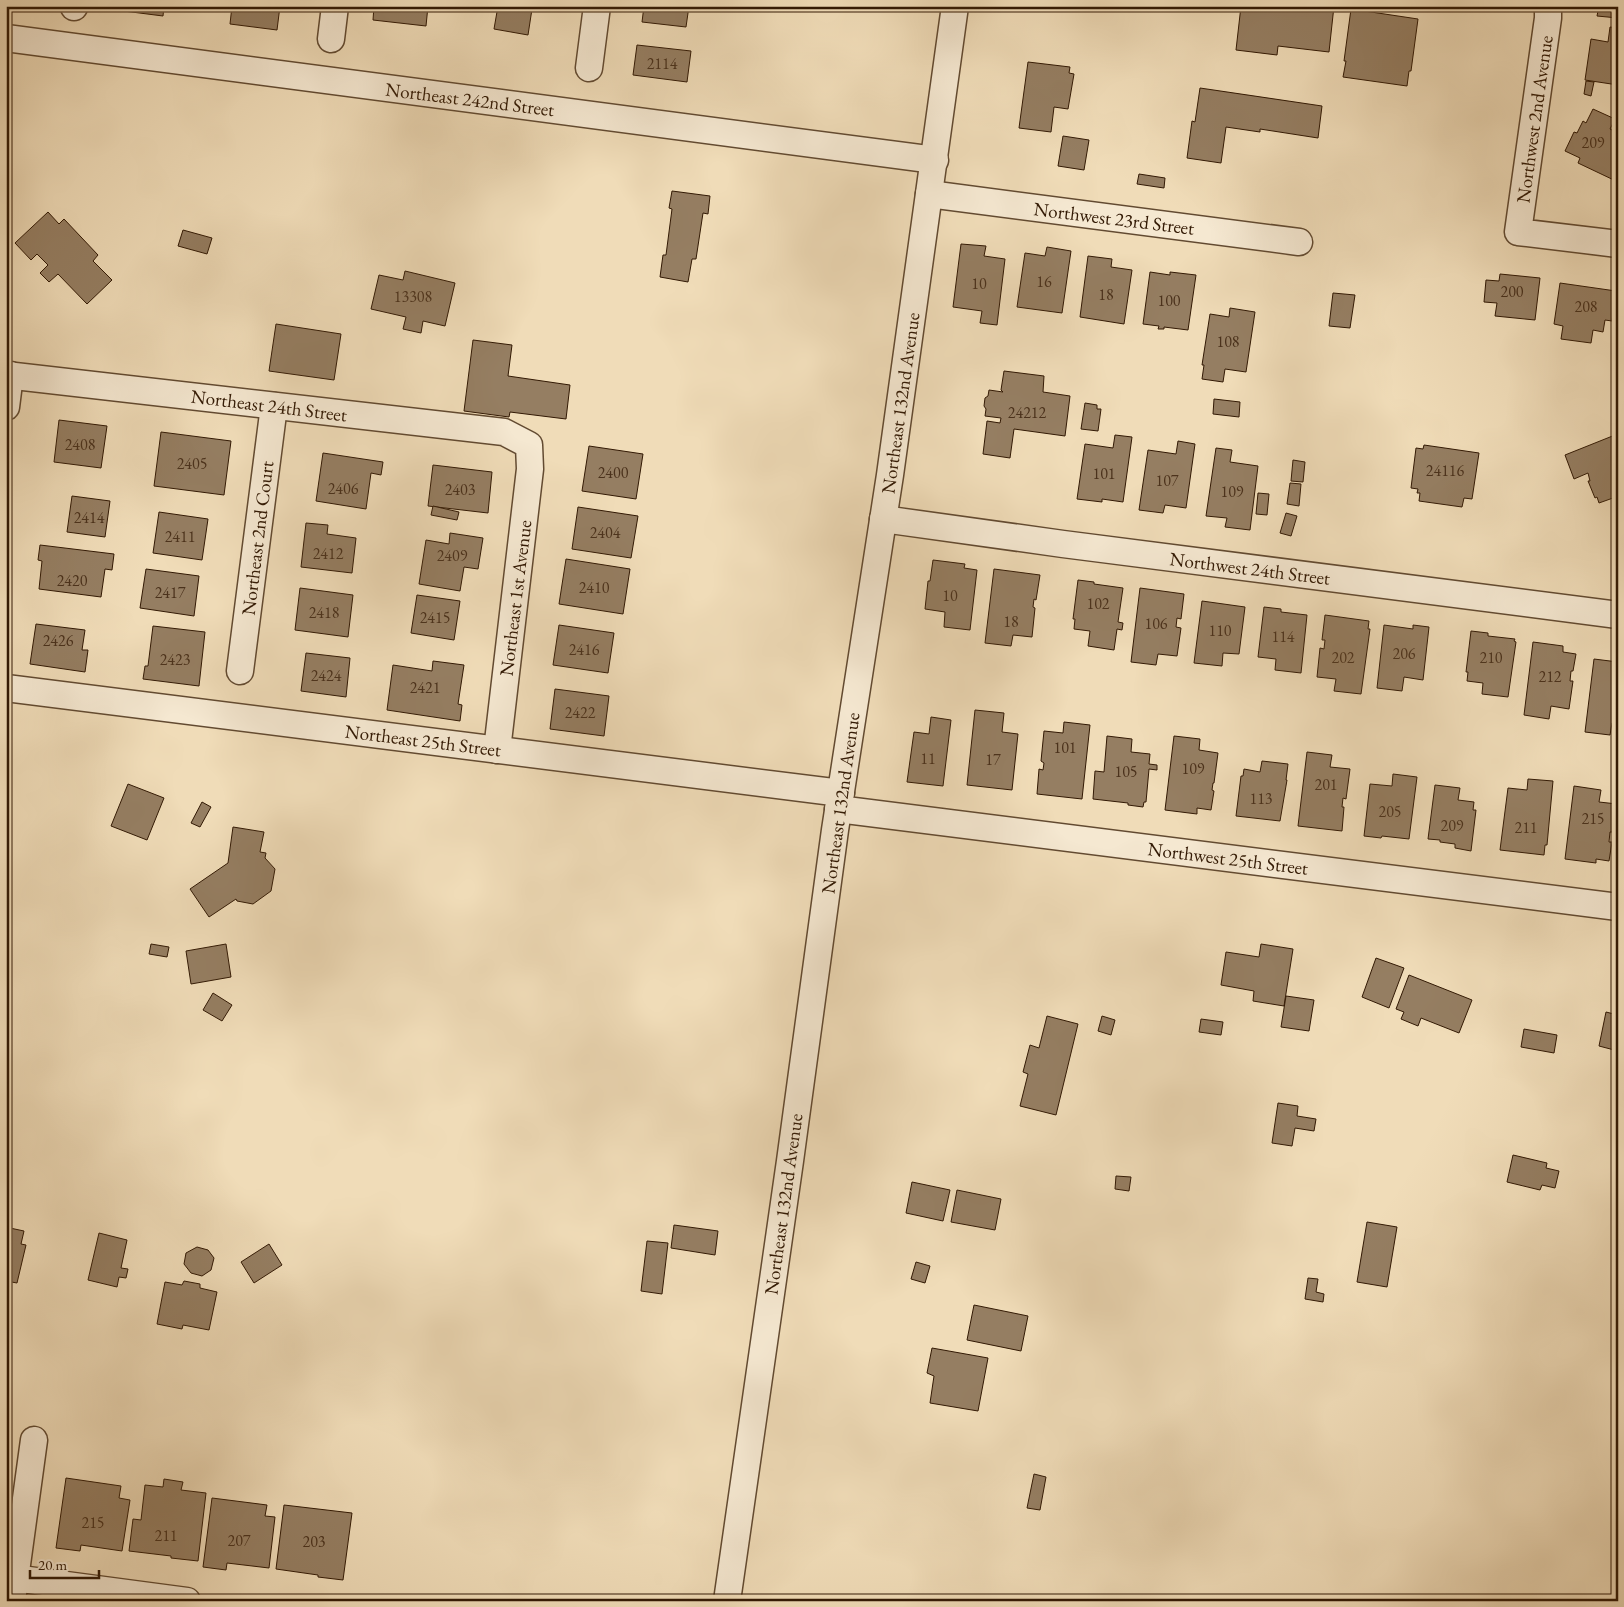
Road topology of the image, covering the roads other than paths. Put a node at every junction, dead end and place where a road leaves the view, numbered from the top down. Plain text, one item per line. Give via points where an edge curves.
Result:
1 (335, 6) edge
2 (597, 6) edge
3 (955, 6) edge
4 (1548, 6) edge
5 (6, 38) edge
6 (331, 39) dead end
7 (589, 68) dead end
8 (935, 160) junction
9 (929, 194) junction
10 (1299, 242) dead end
11 (1618, 244) edge
12 (8, 375) edge
13 (274, 406) junction
14 (6, 407) edge
15 (529, 445) joint
16 (883, 519) junction
17 (1618, 615) edge
18 (240, 671) dead end
19 (6, 688) edge
20 (497, 750) junction
21 (840, 801) junction
22 (1618, 906) edge
23 (34, 1440) dead end
24 (11, 1586) edge
25 (188, 1601) edge
26 (727, 1601) edge

1 - 6 street
2 - 7 street
3 - 8 street, Northeast 132nd Avenue
4 - 11 street, Northwest 2nd Avenue via 1518,232
5 - 8 street, Northeast 242nd Street
8 - 9 street, Northeast 132nd Avenue
9 - 10 street, Northwest 23rd Street
9 - 16 street, Northeast 132nd Avenue
12 - 13 street, Northeast 24th Street
12 - 14 street
13 - 15 street, Northeast 24th Street via 504,432
13 - 18 street, Northeast 2nd Court
15 - 20 street, Northeast 1st Avenue via 530,469
16 - 17 street, Northwest 24th Street
16 - 21 street, Northeast 132nd Avenue
19 - 20 street, Northeast 25th Street
20 - 21 street, Northeast 25th Street
21 - 22 street, Northwest 25th Street
21 - 26 street, Northeast 132nd Avenue
23 - 24 street
24 - 25 street

